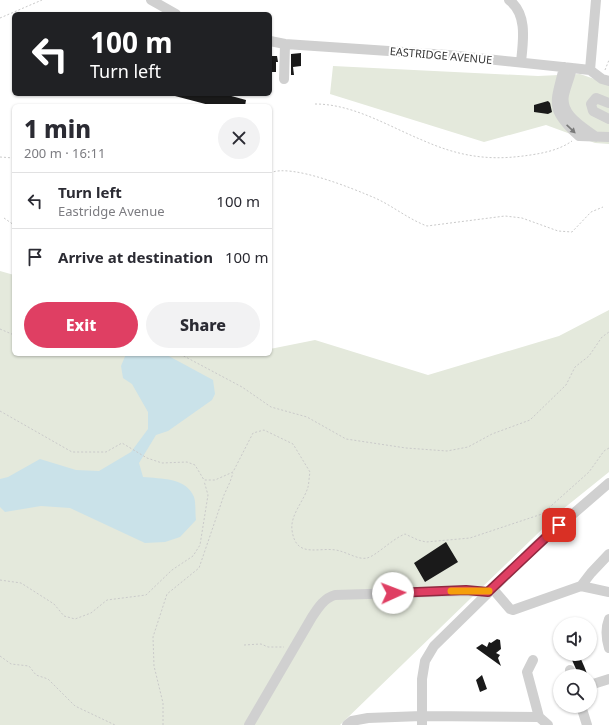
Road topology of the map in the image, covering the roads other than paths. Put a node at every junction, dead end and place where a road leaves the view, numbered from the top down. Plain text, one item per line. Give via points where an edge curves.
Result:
1 (151, 0) edge
2 (509, 0) edge
3 (596, 0) edge
4 (164, 11) edge
5 (272, 41) edge
6 (285, 44) junction
7 (521, 62) junction
8 (568, 68) junction
9 (590, 70) junction
10 (284, 79) dead end
11 (605, 80) edge
12 (609, 103) edge
13 (609, 119) edge
14 (596, 137) junction
15 (609, 137) edge
16 (609, 483) edge
17 (609, 554) edge
18 (581, 586) junction
19 (490, 590) junction
20 (609, 592) edge
21 (609, 619) edge
22 (609, 648) edge
23 (533, 660) dead end
24 (609, 679) edge
25 (597, 683) edge
26 (583, 713) edge
27 (539, 717) junction
28 (422, 721) edge
29 (368, 722) edge
30 (249, 725) edge
31 (347, 725) edge
32 (548, 725) edge
33 (587, 725) edge

1 - 4 street
2 - 7 street via 516,5 522,21 524,40
3 - 9 street
5 - 6 street, EASTRIDGE AVENUE
6 - 7 street, EASTRIDGE AVENUE via 448,54
6 - 10 street
7 - 8 street, EASTRIDGE AVENUE
8 - 9 street, EASTRIDGE AVENUE
8 - 14 street via 564,96 567,111 575,121
8 -> 14 street via 556,95 556,106 565,123 579,136
9 - 11 street
12 - 13 street via 596,98 591,104 593,111
14 - 15 street
16 - 19 street via 537,544
17 - 18 street
18 - 19 street via 513,610
18 - 20 street
19 - 28 street via 434,646 425,661 422,679
19 - 30 street via 332,596 320,605
21 - 22 street via 606,626
23 - 27 street via 527,672
24 - 25 street
26 - 33 street
27 - 28 street
27 - 32 street
28 - 29 street
29 - 31 street via 352,721

